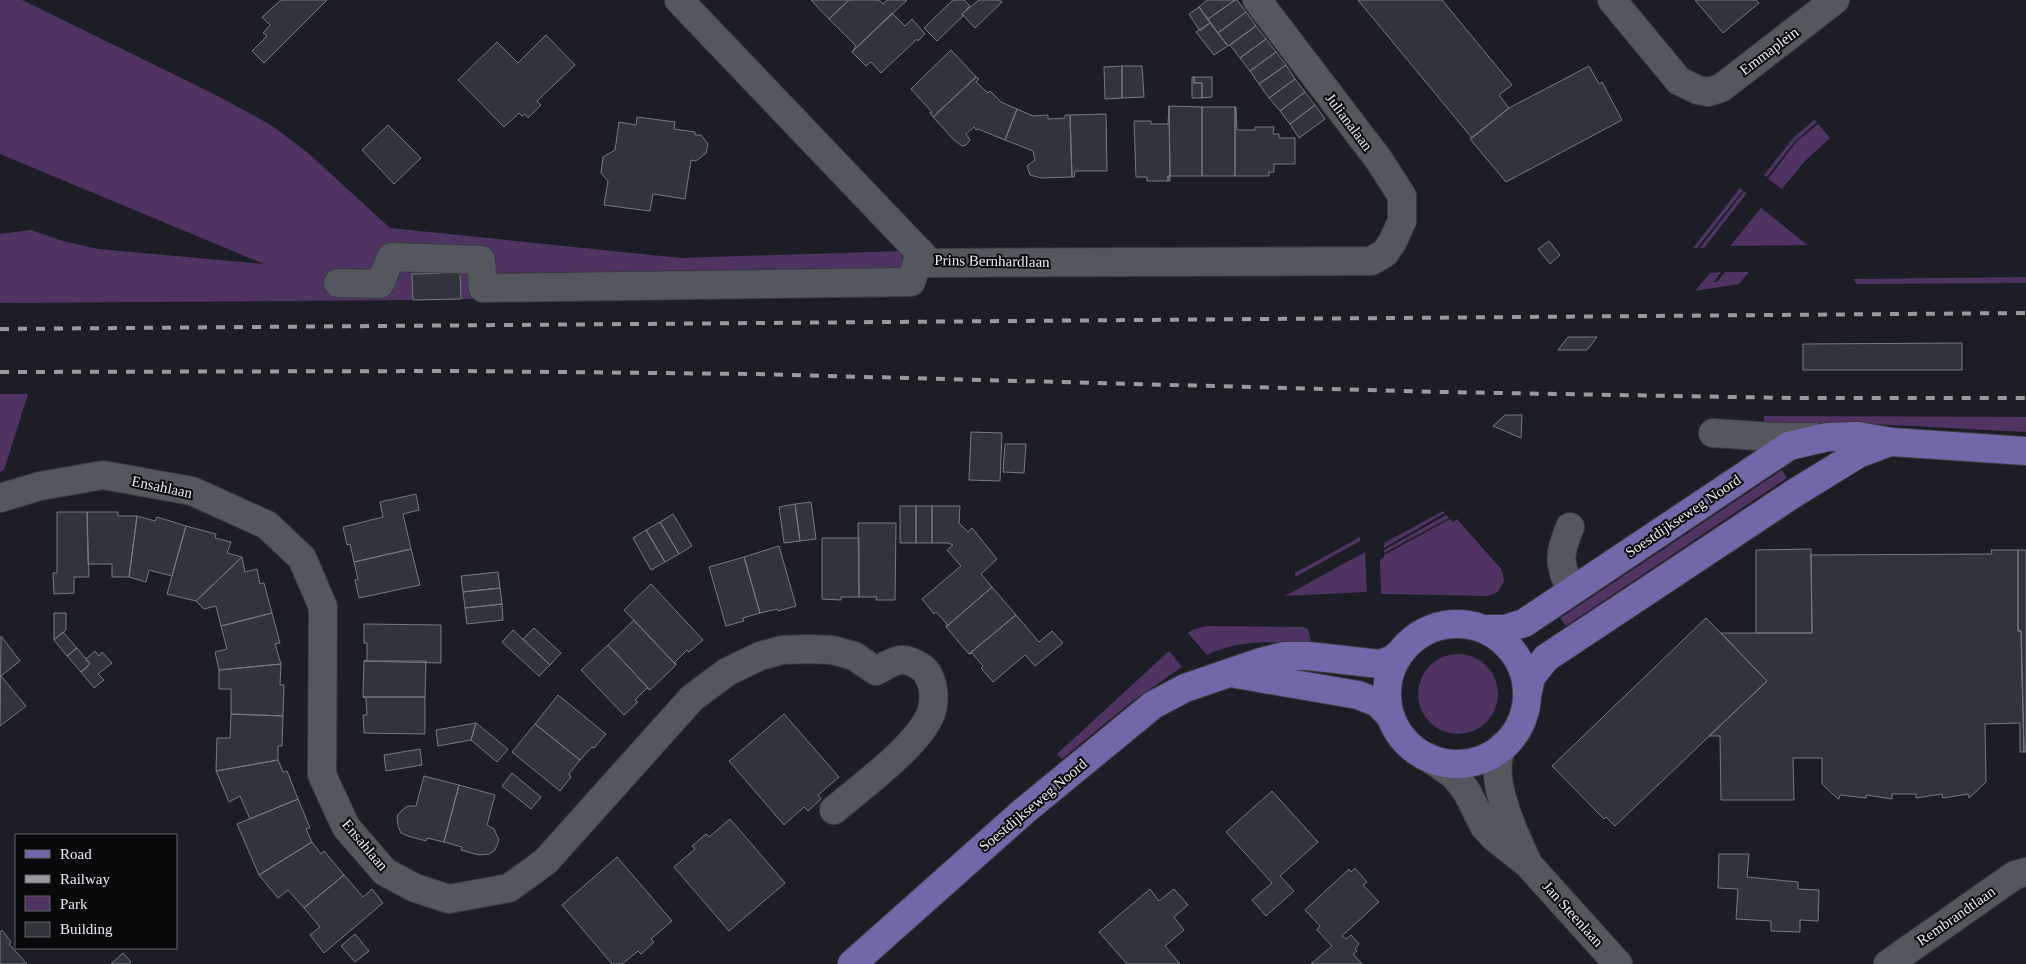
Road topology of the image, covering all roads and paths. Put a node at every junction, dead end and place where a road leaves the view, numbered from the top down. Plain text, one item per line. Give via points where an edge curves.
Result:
1 (679, 0) edge
2 (1257, 0) edge
3 (1612, 0) edge
4 (1835, 0) edge
5 (920, 252) junction
6 (1385, 253) joint
7 (338, 283) dead end
8 (1713, 434) dead end
9 (1828, 437) junction
10 (1892, 442) junction
11 (2026, 451) edge
12 (0, 498) edge
13 (1570, 527) dead end
14 (1571, 591) junction
15 (1485, 629) junction
16 (1401, 652) junction
17 (1232, 673) junction
18 (1527, 696) junction
19 (1391, 717) junction
20 (1503, 746) junction
21 (1428, 757) junction
22 (834, 810) dead end
23 (1528, 864) junction
24 (2026, 872) edge
25 (852, 964) edge
26 (1618, 964) edge
27 (1888, 964) edge

1 - 5 street, Prins Bernhardlaan
2 - 6 street, Julianalaan via 1402,196 1402,221
3 - 4 street, Emmaplein via 1679,81 1708,92 1721,88
5 - 6 street, Prins Bernhardlaan via 930,263 1371,261
5 - 7 street via 911,282 483,288 482,260 391,257 380,284
8 - 9 street
9 - 10 main road, Soestdijkseweg Noord via 1858,436
9 - 14 main road, Soestdijkseweg Noord via 1789,446
10 - 11 main road, Soestdijkseweg Noord
10 - 18 main road, Soestdijkseweg Noord via 1858,454 1793,494 1546,658 1531,677
12 - 22 street, Ensahlaan via 40,486 104,475 192,490 267,525 302,558 323,607 322,775 346,827 385,872 415,888 449,899 509,888 546,861 692,698 727,672 760,656 809,649 832,650 854,656 876,671 895,660 910,660 924,668 932,683 934,700 931,713 898,755
13 - 14 street via 1561,563
14 - 15 main road, Soestdijkseweg Noord via 1517,626
15 - 16 main road via 1449,624 1414,639
15 - 18 main road via 1515,655 1524,675
16 - 17 main road, Soestdijkseweg Noord via 1394,659 1380,664 1284,656
16 - 19 main road via 1392,668 1388,685
17 - 19 main road, Soestdijkseweg Noord via 1358,695 1378,703
17 - 25 main road, Soestdijkseweg Noord via 1185,688 1153,705 1024,811
18 - 20 main road via 1521,721
19 - 21 main road via 1407,743
20 - 21 main road via 1474,763 1449,763
20 - 23 street, Jan Steenlaan via 1498,763 1499,782
21 - 23 street, Jan Steenlaan via 1455,776 1484,826
23 - 26 street, Jan Steenlaan
24 - 27 street, Rembrandtlaan via 2015,875

